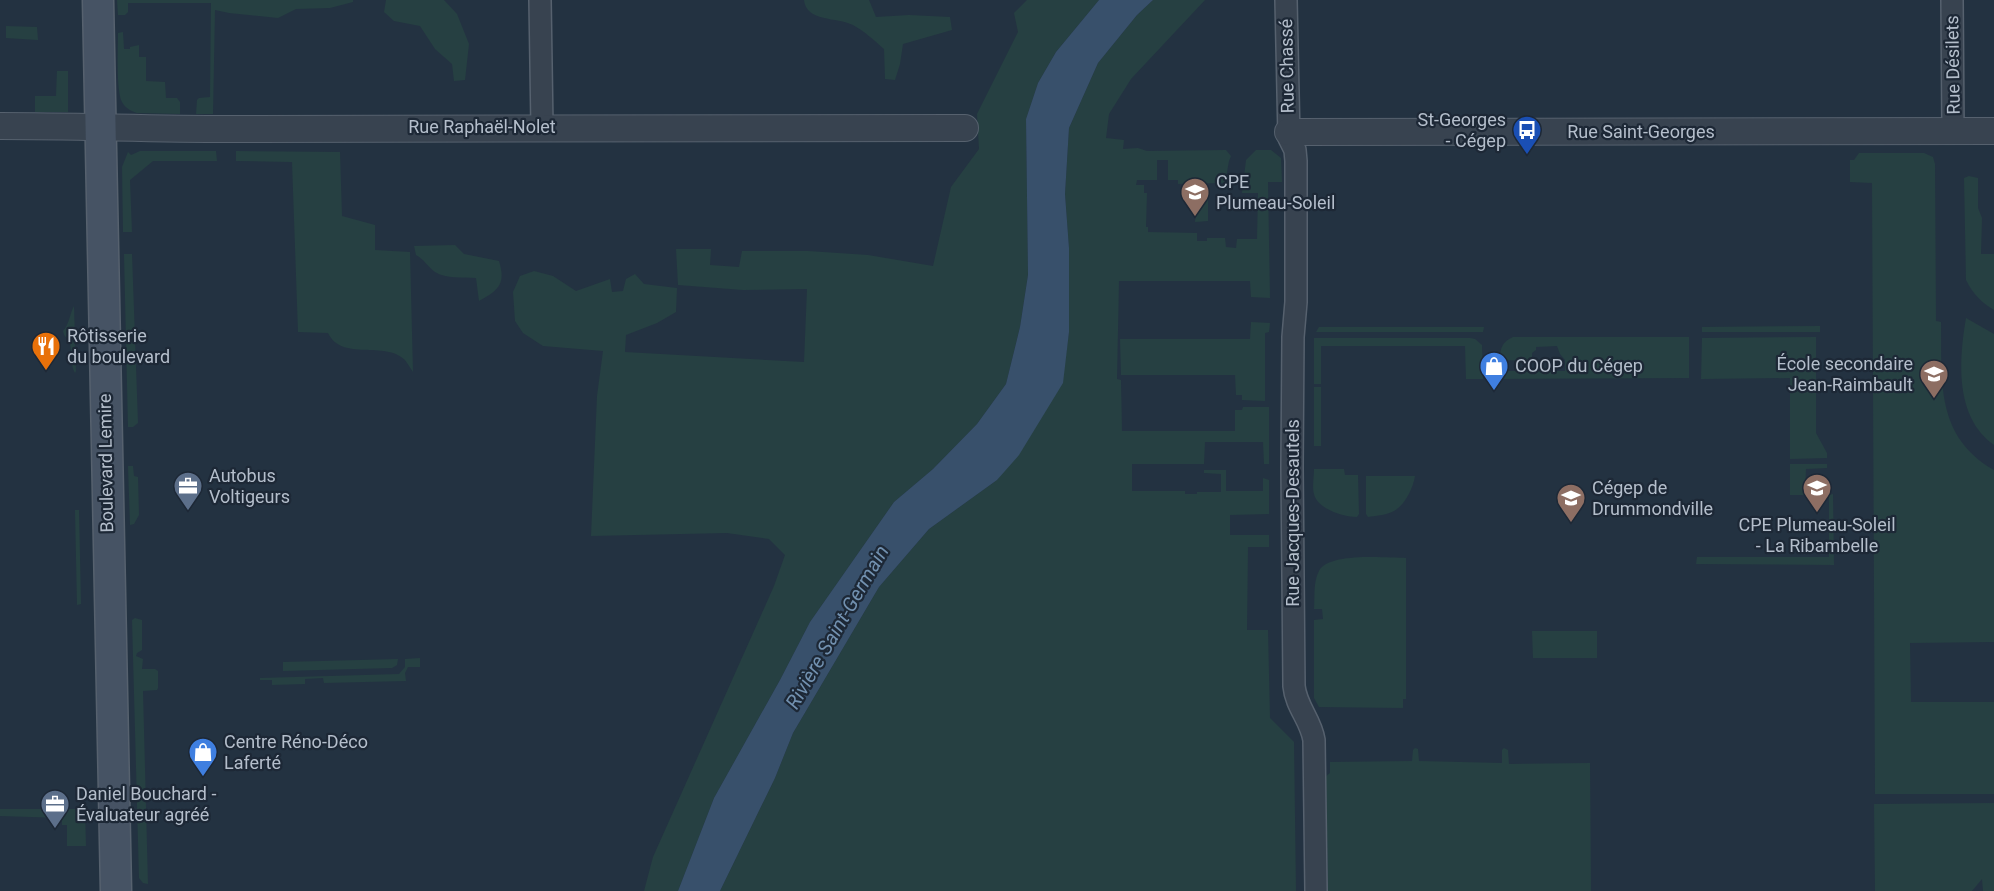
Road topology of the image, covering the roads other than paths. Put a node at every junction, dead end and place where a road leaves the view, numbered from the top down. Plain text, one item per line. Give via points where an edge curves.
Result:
1 (98, 0) edge
2 (540, 0) edge
3 (1286, 0) edge
4 (1952, 0) edge
5 (0, 126) edge
6 (101, 127) junction
7 (542, 127) junction
8 (965, 128) dead end
9 (1953, 131) junction
10 (1994, 131) edge
11 (1288, 132) junction
12 (116, 891) edge
13 (1317, 891) edge

1 - 6 main road, Boulevard Lemire
2 - 7 street
3 - 11 street, Rue Chassé
4 - 9 street, Rue Désilets
5 - 6 street, Rue Raphaël-Nolet
6 - 7 street, Rue Raphaël-Nolet
6 - 12 main road, Boulevard Lemire
7 - 8 street, Rue Raphaël-Nolet
9 - 10 street, Rue Saint-Georges
9 - 11 street, Rue Saint-Georges
11 - 13 street, Rue Jacques-Desautels via 1296,160 1294,686 1297,704 1314,740

